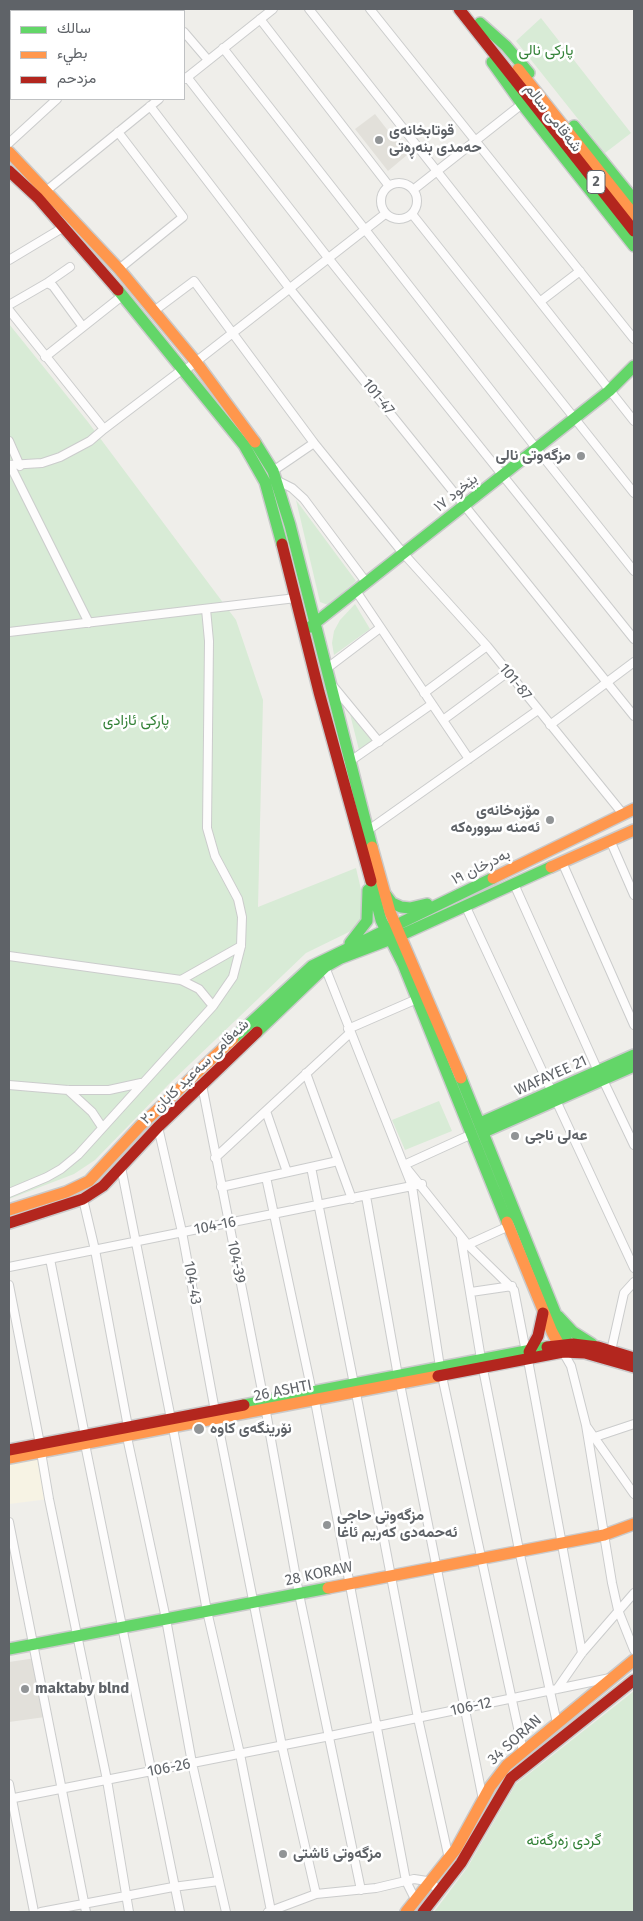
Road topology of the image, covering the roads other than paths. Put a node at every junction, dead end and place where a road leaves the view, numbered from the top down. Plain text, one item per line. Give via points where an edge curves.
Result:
1 (272, 9) edge
2 (309, 9) edge
3 (370, 9) edge
4 (458, 9) edge
5 (469, 9) edge
6 (260, 19) junction
7 (477, 25) junction
8 (185, 33) edge
9 (223, 48) junction
10 (208, 60) junction
11 (186, 78) edge
12 (56, 100) edge
13 (158, 100) edge
14 (522, 104) junction
15 (150, 106) junction
16 (118, 132) junction
17 (476, 141) junction
18 (9, 143) edge
19 (11, 157) edge
20 (9, 171) edge
21 (439, 171) junction
22 (9, 183) edge
23 (389, 186) junction
24 (413, 190) junction
25 (42, 195) junction
26 (634, 200) edge
27 (385, 214) junction
28 (412, 214) junction
29 (634, 216) edge
30 (64, 227) junction
31 (365, 231) junction
32 (634, 231) edge
33 (634, 246) edge
34 (329, 259) junction
35 (9, 260) edge
36 (70, 267) dead end
37 (119, 269) junction
38 (580, 270) junction
39 (47, 283) junction
40 (290, 289) junction
41 (122, 296) junction
42 (541, 301) junction
43 (9, 305) edge
44 (9, 310) edge
45 (154, 311) junction
46 (83, 327) junction
47 (233, 334) junction
48 (634, 339) edge
49 (45, 357) junction
50 (196, 362) junction
51 (634, 366) edge
52 (184, 370) junction
53 (630, 375) edge
54 (609, 391) junction
55 (575, 418) junction
56 (634, 421) edge
57 (104, 429) junction
58 (9, 442) edge
59 (314, 443) junction
60 (536, 448) junction
61 (9, 465) edge
62 (20, 466) junction
63 (503, 474) junction
64 (276, 476) junction
65 (634, 493) edge
66 (465, 505) junction
67 (403, 553) junction
68 (634, 571) edge
69 (366, 582) junction
70 (356, 591) junction
71 (296, 598) junction
72 (206, 609) junction
73 (89, 623) junction
74 (315, 623) junction
75 (380, 628) junction
76 (9, 632) edge
77 (304, 632) junction
78 (634, 640) edge
79 (487, 646) junction
80 (634, 662) edge
81 (326, 668) junction
82 (508, 672) junction
83 (329, 681) junction
84 (608, 681) junction
85 (424, 693) junction
86 (432, 704) junction
87 (538, 710) junction
88 (634, 716) edge
89 (443, 720) junction
90 (550, 724) junction
91 (379, 742) junction
92 (469, 759) junction
93 (349, 762) junction
94 (634, 809) edge
95 (623, 814) junction
96 (634, 830) edge
97 (366, 831) junction
98 (610, 840) junction
99 (562, 862) junction
100 (366, 864) junction
101 (514, 884) junction
102 (383, 888) junction
103 (634, 895) edge
104 (446, 900) junction
105 (465, 905) junction
106 (419, 926) junction
107 (392, 932) junction
108 (241, 946) junction
109 (344, 953) junction
110 (9, 956) edge
111 (403, 964) junction
112 (325, 968) junction
113 (415, 968) junction
114 (181, 980) junction
115 (417, 999) junction
116 (213, 1006) junction
117 (634, 1025) edge
118 (349, 1031) junction
119 (634, 1055) edge
120 (634, 1066) edge
121 (306, 1073) junction
122 (601, 1076) junction
123 (143, 1082) junction
124 (9, 1085) edge
125 (202, 1085) junction
126 (68, 1090) junction
127 (553, 1096) junction
128 (266, 1111) junction
129 (102, 1127) junction
130 (482, 1127) junction
131 (158, 1128) junction
132 (472, 1134) junction
133 (634, 1145) edge
134 (215, 1158) junction
135 (338, 1160) junction
136 (404, 1165) junction
137 (121, 1167) junction
138 (311, 1167) junction
139 (287, 1172) junction
140 (266, 1177) junction
141 (411, 1183) junction
142 (422, 1184) junction
143 (221, 1188) junction
144 (9, 1193) edge
145 (366, 1196) junction
146 (352, 1198) junction
147 (83, 1199) junction
148 (319, 1205) junction
149 (9, 1210) edge
150 (275, 1214) junction
151 (9, 1223) edge
152 (229, 1223) junction
153 (509, 1226) junction
154 (182, 1232) junction
155 (136, 1242) junction
156 (466, 1246) junction
157 (94, 1250) junction
158 (50, 1258) junction
159 (9, 1267) edge
160 (634, 1268) edge
161 (634, 1282) edge
162 (9, 1286) edge
163 (512, 1286) junction
164 (471, 1292) junction
165 (629, 1292) edge
166 (548, 1310) junction
167 (598, 1347) junction
168 (565, 1349) junction
169 (611, 1351) junction
170 (527, 1355) junction
171 (482, 1364) junction
172 (632, 1365) edge
173 (441, 1372) junction
174 (399, 1380) junction
175 (355, 1389) junction
176 (313, 1396) junction
177 (265, 1406) junction
178 (216, 1415) junction
179 (172, 1423) junction
180 (634, 1424) edge
181 (586, 1425) junction
182 (128, 1432) junction
183 (595, 1437) junction
184 (85, 1440) junction
185 (41, 1448) junction
186 (9, 1450) edge
187 (9, 1458) edge
188 (634, 1494) edge
189 (9, 1522) edge
190 (634, 1524) edge
191 (604, 1534) junction
192 (562, 1542) junction
193 (519, 1550) junction
194 (483, 1558) junction
195 (436, 1567) junction
196 (392, 1575) junction
197 (349, 1582) junction
198 (634, 1593) edge
199 (299, 1594) junction
200 (252, 1602) junction
201 (618, 1610) junction
202 (208, 1611) junction
203 (166, 1619) junction
204 (122, 1628) junction
205 (79, 1636) junction
206 (33, 1645) junction
207 (9, 1649) edge
208 (634, 1650) edge
209 (582, 1653) junction
210 (634, 1660) edge
211 (611, 1678) junction
212 (634, 1680) edge
213 (557, 1689) junction
214 (549, 1691) junction
215 (510, 1699) junction
216 (464, 1708) junction
217 (418, 1718) junction
218 (557, 1723) junction
219 (376, 1727) junction
220 (330, 1736) junction
221 (282, 1746) junction
222 (522, 1751) junction
223 (240, 1754) junction
224 (192, 1763) junction
225 (151, 1772) junction
226 (107, 1780) junction
227 (9, 1784) edge
228 (62, 1789) junction
229 (10, 1799) edge
230 (483, 1800) junction
231 (449, 1859) junction
232 (219, 1881) junction
233 (406, 1881) junction
234 (431, 1883) junction
235 (174, 1887) junction
236 (361, 1890) junction
237 (441, 1891) junction
238 (316, 1894) junction
239 (126, 1896) junction
240 (416, 1901) junction
241 (86, 1908) edge
242 (34, 1912) edge
243 (41, 1912) edge
244 (129, 1912) edge
245 (180, 1912) edge
246 (226, 1912) edge
247 (269, 1912) edge
248 (406, 1912) edge
249 (424, 1912) edge

1 - 6 street
2 - 21 street
3 - 17 street
4 - 7 main road, شەقامی سالم / 2
5 - 7 main road, شەقامی سالم / 2
6 - 9 street
6 - 23 street
7 - 14 main road, شەقامی سالم via 496,70
7 - 26 main road, شەقامی سالم via 506,46
7 - 29 main road, شەقامی سالم / 2
7 - 32 main road, شەقامی سالم / 2
8 - 10 street
9 - 10 street
9 - 31 street
10 - 11 street
11 - 34 street
12 - 18 street
13 - 15 street
14 - 17 street
14 - 33 main road, شەقامی سالم
15 - 16 street
15 - 40 street, 101-47
16 - 25 street
16 - 37 street via 183,217
17 - 21 street
17 - 38 street
19 - 25 main road
20 - 25 main road
21 - 24 street
21 - 42 street
22 - 25 main road
23 - 24 street via 399,183
23 - 27 street via 380,199
24 - 28 street via 417,200
25 - 30 main road
25 - 37 main road
27 - 28 street via 401,219
27 - 31 street
28 - 55 street
30 - 35 street
30 - 41 main road
31 - 34 street
31 - 60 street
34 - 40 street
34 - 63 street
36 - 39 street
37 - 45 main road
38 - 42 street
38 - 48 street
39 - 43 street
39 - 46 street via 54,286
40 - 47 street
40 - 66 street, 101-47
41 - 46 street
41 - 52 main road
42 - 54 street
44 - 49 street
45 - 47 street, 101-87 via 194,281
45 - 50 main road
46 - 49 street
47 - 50 street
47 - 59 street, 101-87
49 - 57 street
50 - 52 street
50 - 64 main road
51 - 53 main road, بێخود ١٧
52 - 57 street
52 - 71 main road via 259,468 272,502
53 - 54 main road, بێخود ١٧
54 - 55 main road, بێخود ١٧
54 - 56 street
55 - 60 main road, بێخود ١٧
55 - 65 street
57 - 62 street via 90,441 60,457
58 - 62 street
59 - 64 street
59 - 67 street, 101-87
60 - 63 main road, بێخود ١٧
60 - 68 street
61 - 62 street
61 - 73 street
63 - 66 main road, بێخود ١٧
63 - 78 street
64 - 69 street via 304,499
64 - 74 main road
66 - 67 main road, بێخود ١٧
66 - 84 street, 101-47
67 - 69 main road, بێخود ١٧
67 - 79 street, 101-87
69 - 70 main road, بێخود ١٧
70 - 74 main road, بێخود ١٧
70 - 75 street
71 - 72 street
71 - 77 main road
72 - 73 street
72 - 108 street via 209,642 207,828 215,856 238,899
73 - 76 street
74 - 77 main road, بێخود ١٧
74 - 81 main road
75 - 81 street
75 - 85 street
77 - 100 main road
79 - 82 street, 101-87
79 - 85 street
80 - 84 street
81 - 83 main road
82 - 87 street, 101-87
82 - 89 street
83 - 91 street
83 - 93 main road
84 - 88 street, 101-47
84 - 90 street
85 - 86 street
86 - 89 street
86 - 91 street
87 - 90 street, 101-87
87 - 92 street
89 - 92 street
90 - 95 street, 101-87
91 - 93 street
92 - 97 street
93 - 97 main road
94 - 95 main road, بەدرخان ١٩
95 - 104 main road, بەدرخان ١٩
96 - 98 main road, بەدرخان ١٩
97 - 102 main road
98 - 99 main road, بەدرخان ١٩
98 - 103 street
99 - 101 main road, بەدرخان ١٩
99 - 117 street
100 - 107 main road
100 - 109 main road via 368,918
101 - 105 main road, بەدرخان ١٩
101 - 122 street
102 - 104 main road via 392,903 406,908
102 - 107 main road
104 - 107 main road, بەدرخان ١٩
105 - 106 main road, بەدرخان ١٩
105 - 127 street
106 - 107 main road, بەدرخان ١٩
106 - 113 main road via 408,938
107 - 109 main road, شەقامی سەعید کابان ٢٠
107 - 111 main road
107 - 113 main road
108 - 114 street
108 - 116 street via 233,977
109 - 111 main road via 383,949
109 - 112 main road, شەقامی سەعید کابان ٢٠
109 - 149 main road, شەقامی سەعید کابان ٢٠ via 312,966 141,1125 88,1181 66,1192
110 - 114 street
111 - 115 main road
112 - 118 street
112 - 125 main road, شەقامی سەعید کابان ٢٠
113 - 130 main road
114 - 116 street via 199,989
115 - 118 street
115 - 132 main road
116 - 123 street
118 - 121 street
118 - 136 street
119 - 122 main road, WAFAYEE 21
120 - 122 main road, WAFAYEE 21
121 - 128 street
121 - 135 street
122 - 127 main road, WAFAYEE 21
122 - 133 street
123 - 126 street via 109,1090
123 - 129 street
124 - 126 street
125 - 131 main road, شەقامی سەعید کابان ٢٠
125 - 134 street, 104-39
126 - 129 street via 92,1112
127 - 130 main road, WAFAYEE 21
127 - 160 street
128 - 134 street
128 - 139 street
129 - 144 street via 61,1169
130 - 166 main road
131 - 137 main road, شەقامی سەعید کابان ٢٠
131 - 154 street, 104-43
132 - 136 street
132 - 153 main road
134 - 143 street, 104-39
135 - 138 street
135 - 146 street
136 - 141 street
136 - 142 street
137 - 147 main road, شەقامی سەعید کابان ٢٠ via 103,1186
137 - 155 street
138 - 139 street
138 - 148 street
139 - 140 street
140 - 143 street
140 - 150 street
141 - 142 street, 104-16
141 - 145 street, 104-16
141 - 173 street
142 - 156 street
143 - 152 street, 104-39
145 - 146 street, 104-16
145 - 174 street
146 - 148 street, 104-16
147 - 151 main road, شەقامی سەعید کابان ٢٠
147 - 157 street
148 - 150 street, 104-16
148 - 175 street
150 - 152 street, 104-16
150 - 176 street
152 - 154 street, 104-16
152 - 177 street, 104-39
153 - 156 street
153 - 166 main road
154 - 155 street, 104-16
154 - 178 street, 104-43
155 - 157 street, 104-16
155 - 179 street
156 - 163 street
156 - 164 street
157 - 158 street, 104-16
157 - 182 street
158 - 159 street, 104-16
158 - 184 street
161 - 165 street
162 - 185 street
163 - 164 street
163 - 170 street
164 - 171 street
165 - 169 street
166 - 167 main road via 573,1332
166 - 168 main road
166 - 170 main road
167 - 168 main road
167 - 169 main road
168 - 170 main road, 26 ASHTI
168 - 172 main road
168 - 181 street
169 - 172 main road
170 - 171 main road, 26 ASHTI
170 - 192 street
171 - 173 main road, 26 ASHTI
171 - 193 street
173 - 174 main road, 26 ASHTI
173 - 194 street
174 - 175 main road, 26 ASHTI
174 - 195 street
175 - 176 main road, 26 ASHTI
175 - 196 street
176 - 177 main road, 26 ASHTI
176 - 197 street
177 - 178 main road, 26 ASHTI
177 - 199 street, 104-39
178 - 179 main road, 26 ASHTI
178 - 200 street, 104-43
179 - 182 main road, 26 ASHTI
179 - 202 street
180 - 183 street
181 - 183 street
181 - 191 street
182 - 184 main road, 26 ASHTI
182 - 203 street
183 - 188 street
184 - 185 main road, 26 ASHTI
184 - 204 street
185 - 186 main road, 26 ASHTI
185 - 187 main road, 26 ASHTI
185 - 205 street
189 - 206 street
190 - 191 main road, 28 KORAW
191 - 192 main road, 28 KORAW
191 - 201 street
192 - 193 main road, 28 KORAW
192 - 209 street
193 - 194 main road, 28 KORAW
193 - 214 street
194 - 195 main road, 28 KORAW
194 - 215 street
195 - 196 main road, 28 KORAW
195 - 216 street
196 - 197 main road, 28 KORAW
196 - 217 street
197 - 199 main road, 28 KORAW
197 - 219 street
198 - 201 street
199 - 200 main road, 28 KORAW
199 - 220 street, 104-39
200 - 202 main road, 28 KORAW
200 - 221 street, 104-43
201 - 208 street
201 - 209 street
202 - 203 main road, 28 KORAW
202 - 223 street
203 - 204 main road, 28 KORAW
203 - 224 street
204 - 205 main road, 28 KORAW
204 - 225 street
205 - 206 main road, 28 KORAW
205 - 226 street
206 - 207 main road, 28 KORAW
206 - 228 street
209 - 213 street
210 - 211 main road, 34 SORAN
211 - 213 street, 106-12
211 - 218 main road, 34 SORAN
212 - 237 main road, 34 SORAN via 511,1778
213 - 214 street, 106-12
214 - 215 street, 106-12
214 - 218 street
215 - 216 street, 106-12
215 - 222 street
216 - 217 street, 106-12
216 - 230 street
217 - 219 street, 106-12
217 - 231 street
218 - 222 main road, 34 SORAN
219 - 220 street, 106-12
219 - 233 street
220 - 221 street, 106-26
220 - 236 street, 104-39
221 - 223 street, 106-26
221 - 238 street, 104-43
222 - 230 main road, 34 SORAN via 498,1774
223 - 224 street, 106-26
223 - 247 street
224 - 225 street, 106-26
224 - 232 street
225 - 226 street, 106-26
225 - 235 street
226 - 228 street, 106-26
226 - 239 street
227 - 229 street
228 - 229 street, 106-26
228 - 241 street
229 - 242 street
230 - 231 main road, 34 SORAN
231 - 234 main road, 34 SORAN
232 - 235 street
232 - 246 street
233 - 234 street via 419,1879
233 - 236 street
233 - 240 street
234 - 237 street
234 - 240 main road, 34 SORAN
235 - 239 street
235 - 245 street
236 - 238 street
237 - 249 main road, 34 SORAN
238 - 247 street
239 - 241 street
239 - 244 street
240 - 248 main road, 34 SORAN
241 - 243 street

